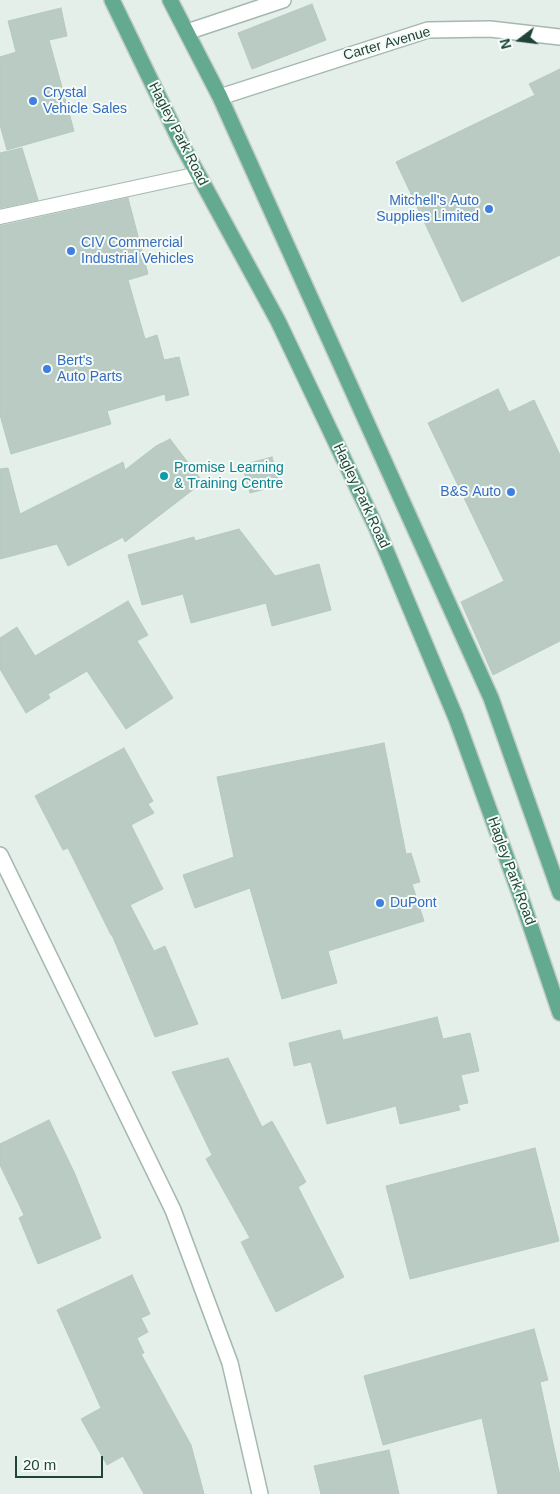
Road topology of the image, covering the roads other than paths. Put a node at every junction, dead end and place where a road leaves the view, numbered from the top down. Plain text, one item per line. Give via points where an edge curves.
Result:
1 (112, 0) edge
2 (170, 0) edge
3 (283, 0) edge
4 (187, 32) junction
5 (560, 37) edge
6 (220, 97) junction
7 (198, 174) junction
8 (0, 218) edge
9 (0, 855) edge
10 (559, 890) edge
11 (560, 1013) edge
12 (260, 1494) edge

1 - 7 main road, Hagley Park Road
2 - 4 main road
3 - 4 street
4 - 6 main road
5 - 6 street, Carter Avenue via 490,29 428,30
6 - 10 main road via 491,698
7 - 8 lane
7 - 11 main road, Hagley Park Road via 278,322 378,529 456,718
9 - 12 street via 174,1210 230,1364

